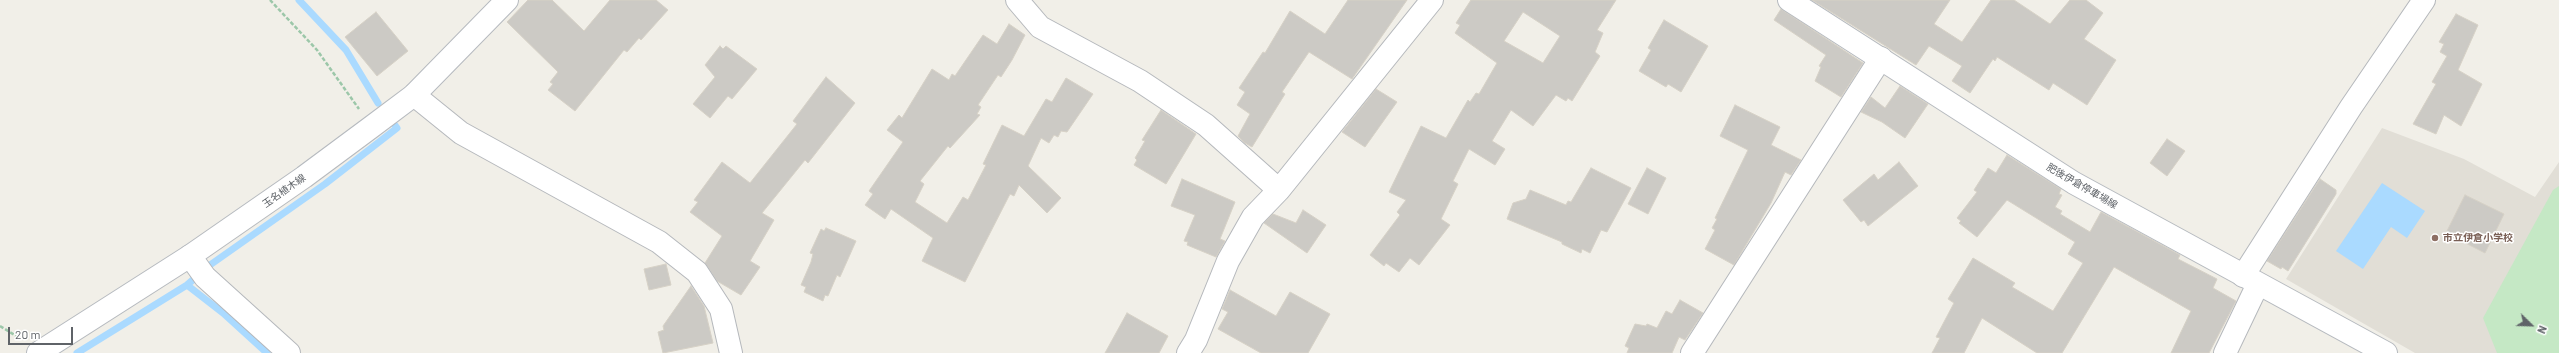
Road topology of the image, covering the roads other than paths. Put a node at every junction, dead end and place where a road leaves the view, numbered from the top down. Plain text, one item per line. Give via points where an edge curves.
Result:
1 (507, 0) edge
2 (1017, 0) edge
3 (1432, 0) edge
4 (1789, 0) edge
5 (2424, 0) edge
6 (1881, 58) junction
7 (414, 95) junction
8 (1279, 190) junction
9 (197, 266) junction
10 (2251, 280) junction
11 (38, 353) edge
12 (289, 353) edge
13 (731, 353) edge
14 (1188, 353) edge
15 (1692, 353) edge
16 (2225, 353) edge
17 (2386, 353) edge

1 - 7 street, 玉名植木線
2 - 8 street via 1040,27 1140,81 1206,125
3 - 8 street
4 - 6 street, 肥後伊倉停車場線
5 - 10 street via 2347,114
6 - 10 street, 肥後伊倉停車場線 via 2074,183
6 - 15 street
7 - 9 street, 玉名植木線 via 304,177
7 - 13 street via 461,132 659,242 697,272 721,310
8 - 14 street via 1254,217 1228,261 1196,340
9 - 11 street, 玉名植木線
9 - 12 street
10 - 16 street
10 - 17 street, 肥後伊倉停車場線

